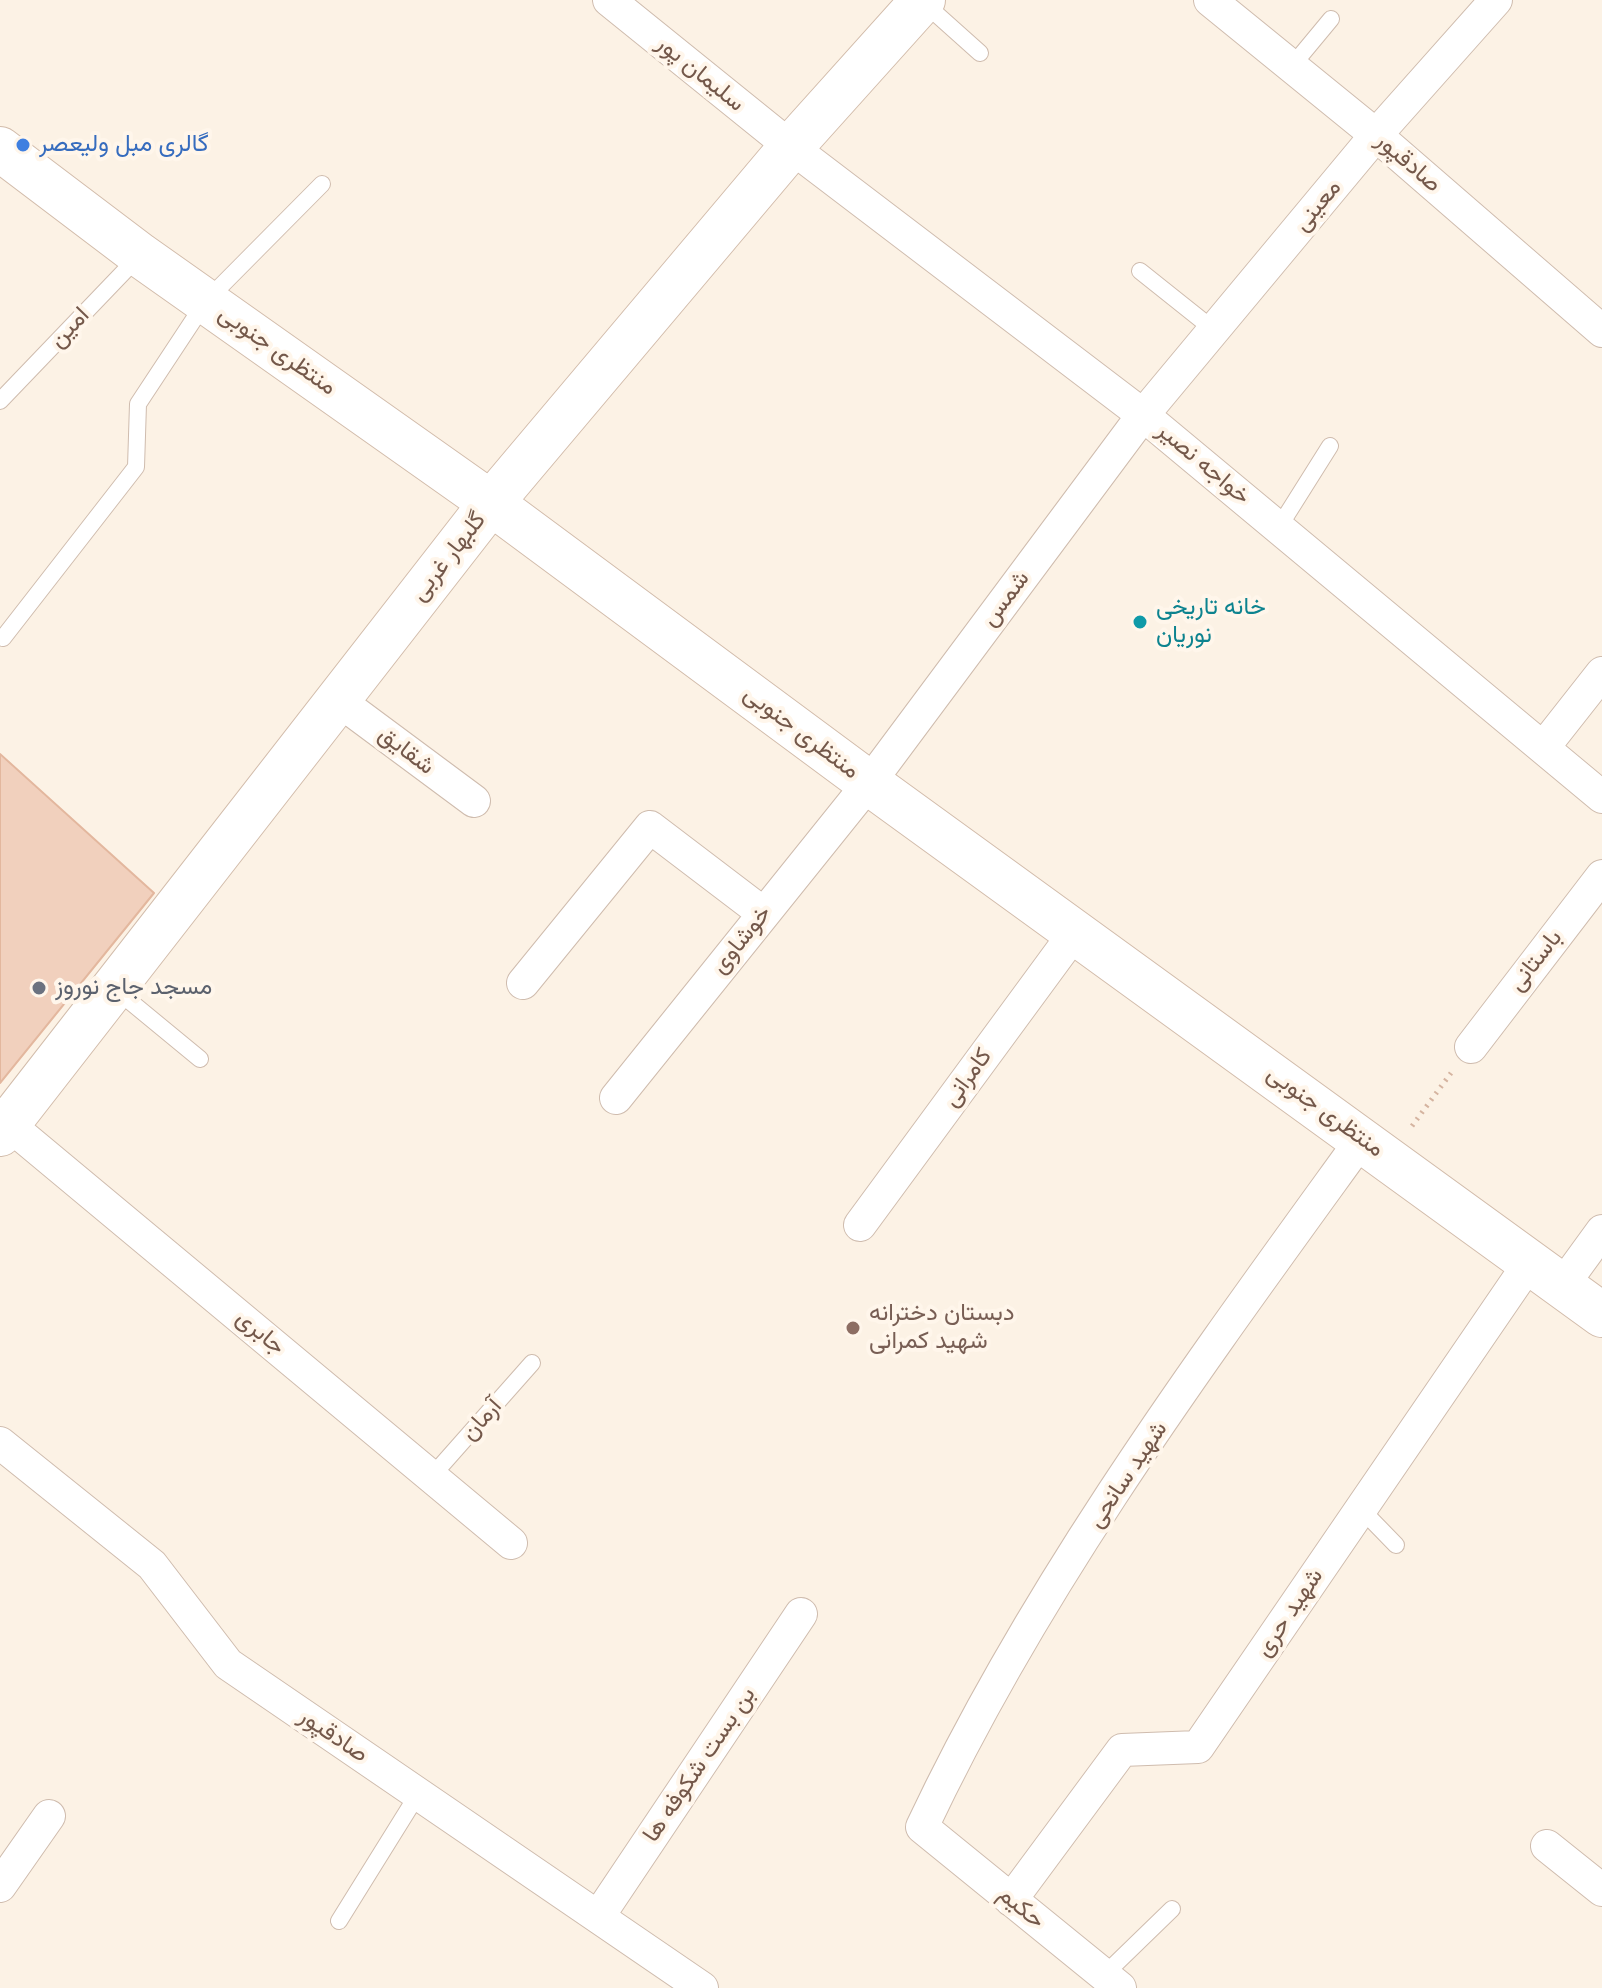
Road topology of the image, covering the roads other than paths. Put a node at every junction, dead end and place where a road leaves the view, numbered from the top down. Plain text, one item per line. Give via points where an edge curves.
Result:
1 (609, 0) edge
2 (1210, 0) edge
3 (1496, 0) edge
4 (923, 1) edge
5 (1331, 19) dead end
6 (980, 53) dead end
7 (1292, 66) junction
8 (1376, 135) junction
9 (791, 147) junction
10 (0, 149) edge
11 (322, 184) dead end
12 (140, 255) junction
13 (1140, 271) dead end
14 (206, 301) junction
15 (1214, 330) junction
16 (1602, 331) edge
17 (0, 401) edge
18 (1143, 415) junction
19 (1330, 446) dead end
20 (491, 503) junction
21 (1279, 527) junction
22 (3, 638) dead end
23 (1602, 673) edge
24 (338, 700) junction
25 (1543, 748) junction
26 (869, 783) junction
27 (1602, 797) edge
28 (474, 801) dead end
29 (1602, 876) edge
30 (763, 913) junction
31 (1076, 931) junction
32 (523, 983) dead end
33 (114, 988) junction
34 (1471, 1047) road end
35 (200, 1059) dead end
36 (616, 1098) dead end
37 (4, 1129) edge
38 (1375, 1149) junction
39 (860, 1225) dead end
40 (1602, 1231) edge
41 (1546, 1274) junction
42 (1602, 1315) edge
43 (532, 1363) dead end
44 (0, 1443) edge
45 (432, 1476) junction
46 (1361, 1509) junction
47 (511, 1543) dead end
48 (1396, 1545) dead end
49 (801, 1614) dead end
50 (418, 1794) junction
51 (49, 1816) dead end
52 (922, 1827) joint
53 (1547, 1846) dead end
54 (0, 1886) edge
55 (1602, 1890) edge
56 (1011, 1900) junction
57 (1172, 1909) dead end
58 (598, 1917) junction
59 (339, 1921) dead end
60 (1112, 1982) edge
61 (702, 1988) edge

1 - 9 street, سلیمان پور
2 - 7 street, صادقپور
3 - 8 street, معینی
4 - 6 lane
4 - 9 main road, گلبهار غربی
5 - 7 lane
7 - 8 street, صادقپور
8 - 15 street, معینی
8 - 16 street, صادقپور
9 - 18 street, خواجه نصیر
9 - 20 main road, گلبهار غربی
10 - 12 main road, منتظری جنوبی
11 - 14 lane
12 - 14 main road, منتظری جنوبی
12 - 17 lane, امین
13 - 15 lane
14 - 20 main road, منتظری جنوبی
14 - 22 lane via 138,404 136,467
15 - 18 street, معینی
18 - 21 street, خواجه نصیر
18 - 26 street, شمس
19 - 21 lane
20 - 24 main road, گلبهار غربی
20 - 26 main road, منتظری جنوبی
21 - 25 street, خواجه نصیر
23 - 25 street
24 - 28 street, شقایق
24 - 33 main road, گلبهار غربی
25 - 27 street, خواجه نصیر
26 - 30 street, خوشاوی
26 - 31 main road, منتظری جنوبی
29 - 34 street, باستانی
30 - 32 street via 650,827
30 - 36 street, خوشاوی
31 - 38 main road, منتظری جنوبی
31 - 39 street, کامرانی
33 - 35 lane
33 - 37 main road, گلبهار غربی
37 - 45 street, جابری
38 - 41 main road, منتظری جنوبی
38 - 52 street, شهید سانحی via 1236,1314 1069,1563 969,1729
40 - 41 street, شهید حری
41 - 42 main road, منتظری جنوبی
41 - 46 street, شهید حری
43 - 45 lane, آرمان
44 - 50 street, صادقپور via 152,1565 228,1664
45 - 47 street, جابری
46 - 48 lane
46 - 56 street, شهید حری via 1198,1747 1122,1750
49 - 58 street, بن بست شکوفه ها
50 - 58 street, صادقپور
50 - 59 lane
51 - 54 street
52 - 56 street, حکیم
53 - 55 street
56 - 60 street, حکیم
57 - 60 lane
58 - 61 street, صادقپور

